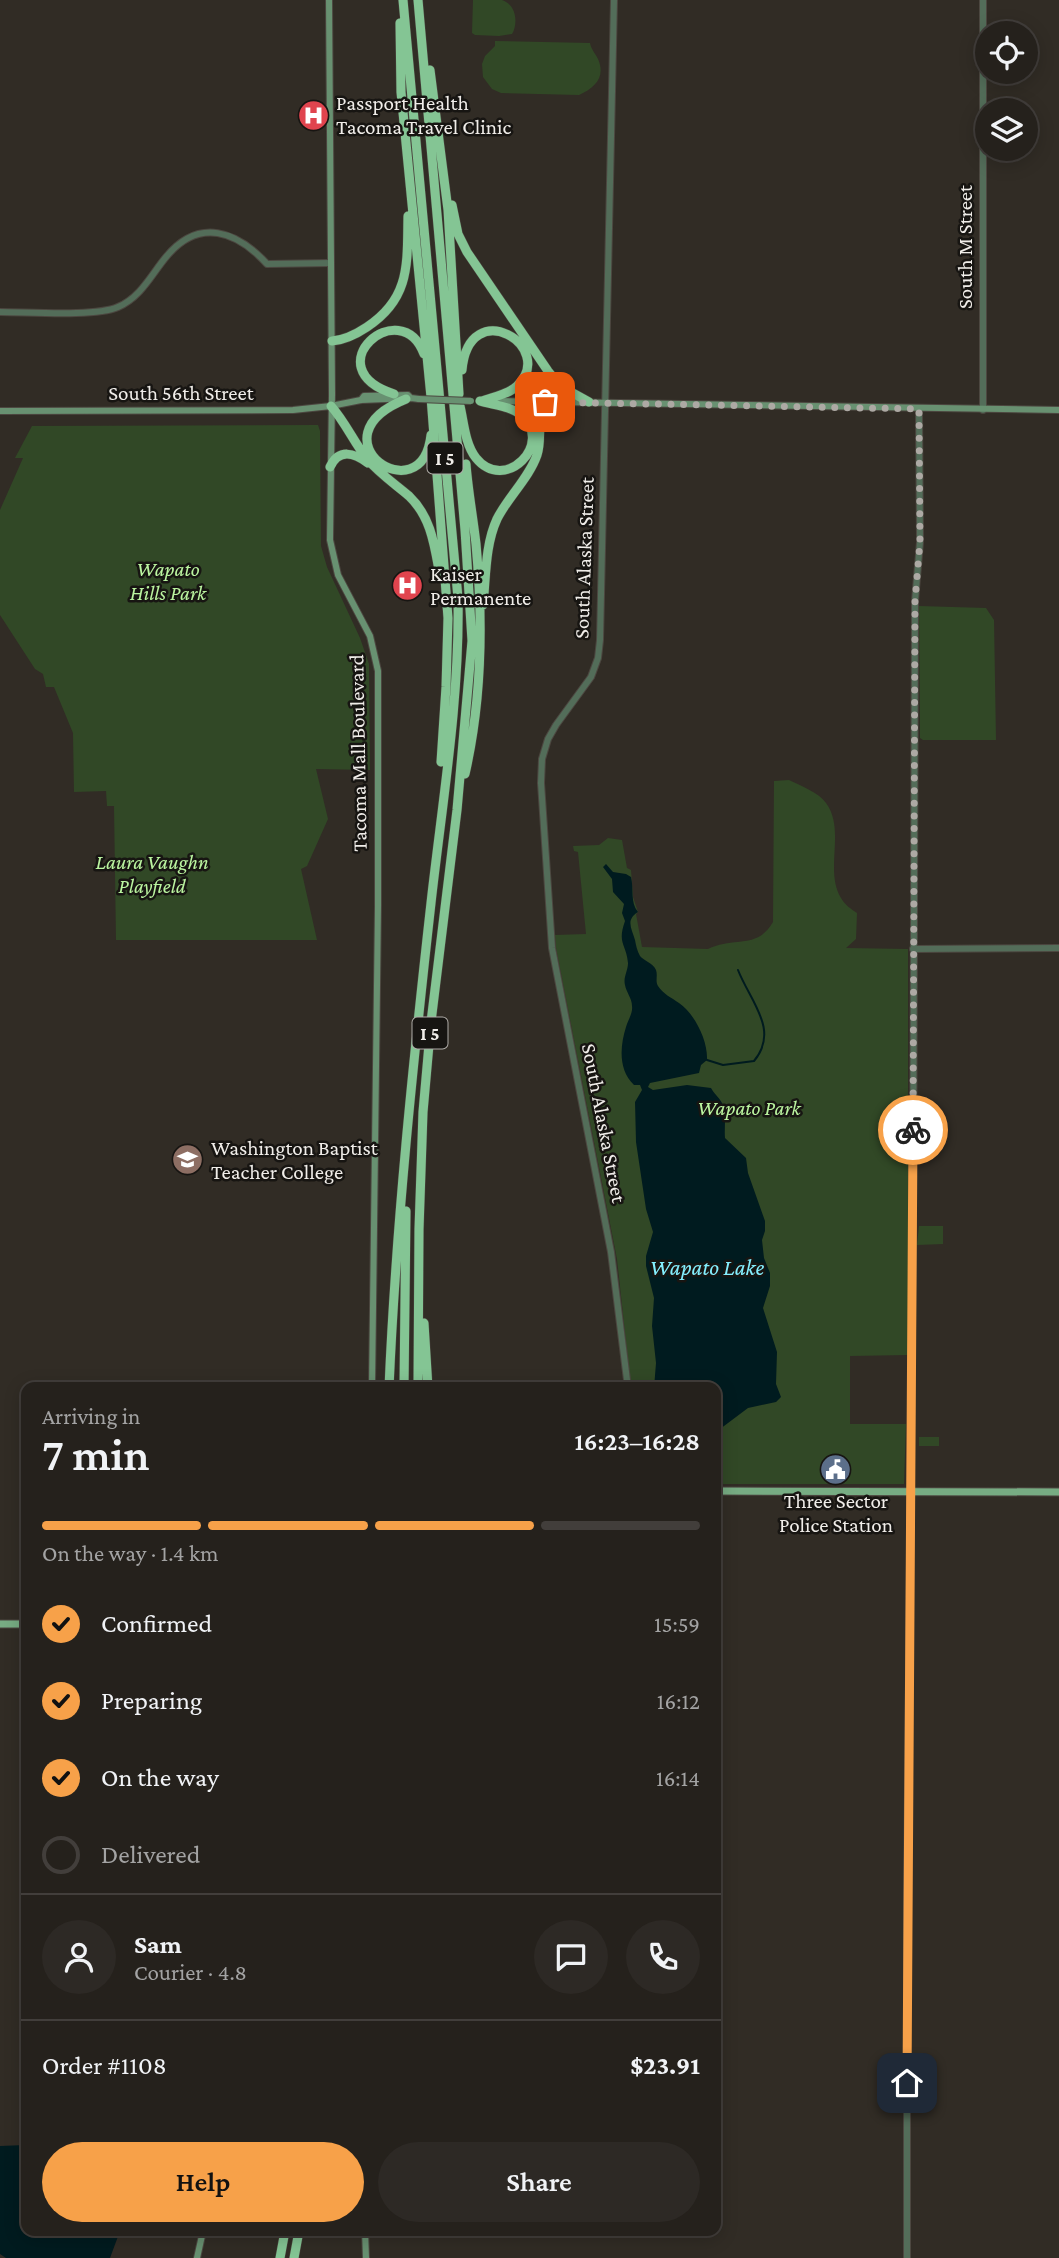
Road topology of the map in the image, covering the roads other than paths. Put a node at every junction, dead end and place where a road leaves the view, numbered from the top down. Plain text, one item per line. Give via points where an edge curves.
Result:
1 (329, 0) edge
2 (401, 0) edge
3 (418, 0) edge
4 (614, 0) edge
5 (983, 0) edge
6 (419, 13) junction
7 (439, 135) junction
8 (409, 176) junction
9 (331, 263) junction
10 (0, 312) edge
11 (332, 341) junction
12 (394, 394) junction
13 (431, 397) junction
14 (408, 398) junction
15 (361, 400) junction
16 (460, 401) junction
17 (476, 401) junction
18 (564, 402) junction
19 (589, 402) junction
20 (606, 403) junction
21 (331, 406) junction
22 (432, 409) junction
23 (919, 409) junction
24 (983, 410) junction
25 (1059, 410) edge
26 (0, 411) edge
27 (330, 467) junction
28 (387, 479) junction
29 (480, 641) junction
30 (447, 677) junction
31 (457, 810) junction
32 (429, 916) junction
33 (1059, 948) edge
34 (913, 949) junction
35 (410, 1111) junction
36 (419, 1258) junction
37 (372, 1382) edge
38 (388, 1382) edge
39 (404, 1382) edge
40 (418, 1382) edge
41 (428, 1382) edge
42 (627, 1382) edge
43 (721, 1491) edge
44 (911, 1492) junction
45 (1059, 1492) edge
46 (0, 1624) edge
47 (21, 1624) edge
48 (202, 2236) edge
49 (284, 2236) edge
50 (298, 2236) edge
51 (365, 2236) edge
52 (197, 2258) edge
53 (280, 2258) edge
54 (294, 2258) edge
55 (366, 2258) edge
56 (907, 2258) edge

1 - 9 main road, Tacoma Mall Boulevard
2 - 8 highway via 401,92
2 - 32 highway, I 5 via 458,598 458,655
3 - 6 highway, I 5
4 - 20 street, South Alaska Street
5 - 24 street, South M Street
6 - 7 highway
6 - 31 highway, I 5 via 471,616
7 - 16 highway
7 - 19 highway via 457,229 467,252 554,380
8 - 11 highway via 407,265 401,290 371,324 348,338
8 - 13 highway
9 - 10 street via 267,264 234,237 201,234 168,255 135,296 118,307
9 - 11 main road, Tacoma Mall Boulevard
11 - 21 main road, Tacoma Mall Boulevard
12 - 13 highway via 371,384 361,366 367,343 386,331 404,334 421,347
12 - 14 main road, South 56th Street via 408,394
12 - 15 main road, South 56th Street
13 - 22 highway
14 - 15 main road, South 56th Street
14 - 17 main road, South 56th Street, bridge
14 - 22 highway via 379,414 369,432 371,455 389,469 407,470 421,462 430,440
15 - 21 main road, South 56th Street
16 - 17 highway via 470,343 490,331 509,334 525,351 524,376 514,389
16 - 17 highway via 467,439 477,460 493,469 515,467 531,445 528,422 511,409
16 - 29 highway via 476,544
17 - 18 main road, South 56th Street
18 - 19 main road, South 56th Street
18 - 29 highway via 543,412 536,458 494,526
19 - 20 main road, South 56th Street
20 - 23 main road, South 56th Street
20 - 42 street, South Alaska Street via 599,653 587,684 550,734 541,777 550,939 611,1252
21 - 26 main road, South 56th Street via 274,411
21 - 27 main road, Tacoma Mall Boulevard
21 - 28 highway
22 - 30 highway via 447,594
23 - 24 main road, South 56th Street
23 - 34 street
24 - 25 main road, South 56th Street
27 - 28 highway via 335,457 352,454
27 - 37 main road, Tacoma Mall Boulevard via 333,561 369,632 378,671
28 - 30 highway via 415,502 431,529
29 - 31 highway via 471,749
30 - 32 highway
31 - 36 highway, I 5 via 428,1057
32 - 35 highway, I 5
33 - 34 street
34 - 44 street
35 - 38 highway
35 - 39 highway, I 5
36 - 40 highway, I 5
36 - 41 highway
43 - 44 main road
44 - 45 main road
44 - 56 street
46 - 47 main road
48 - 52 main road
49 - 53 highway
50 - 54 highway
51 - 55 main road

